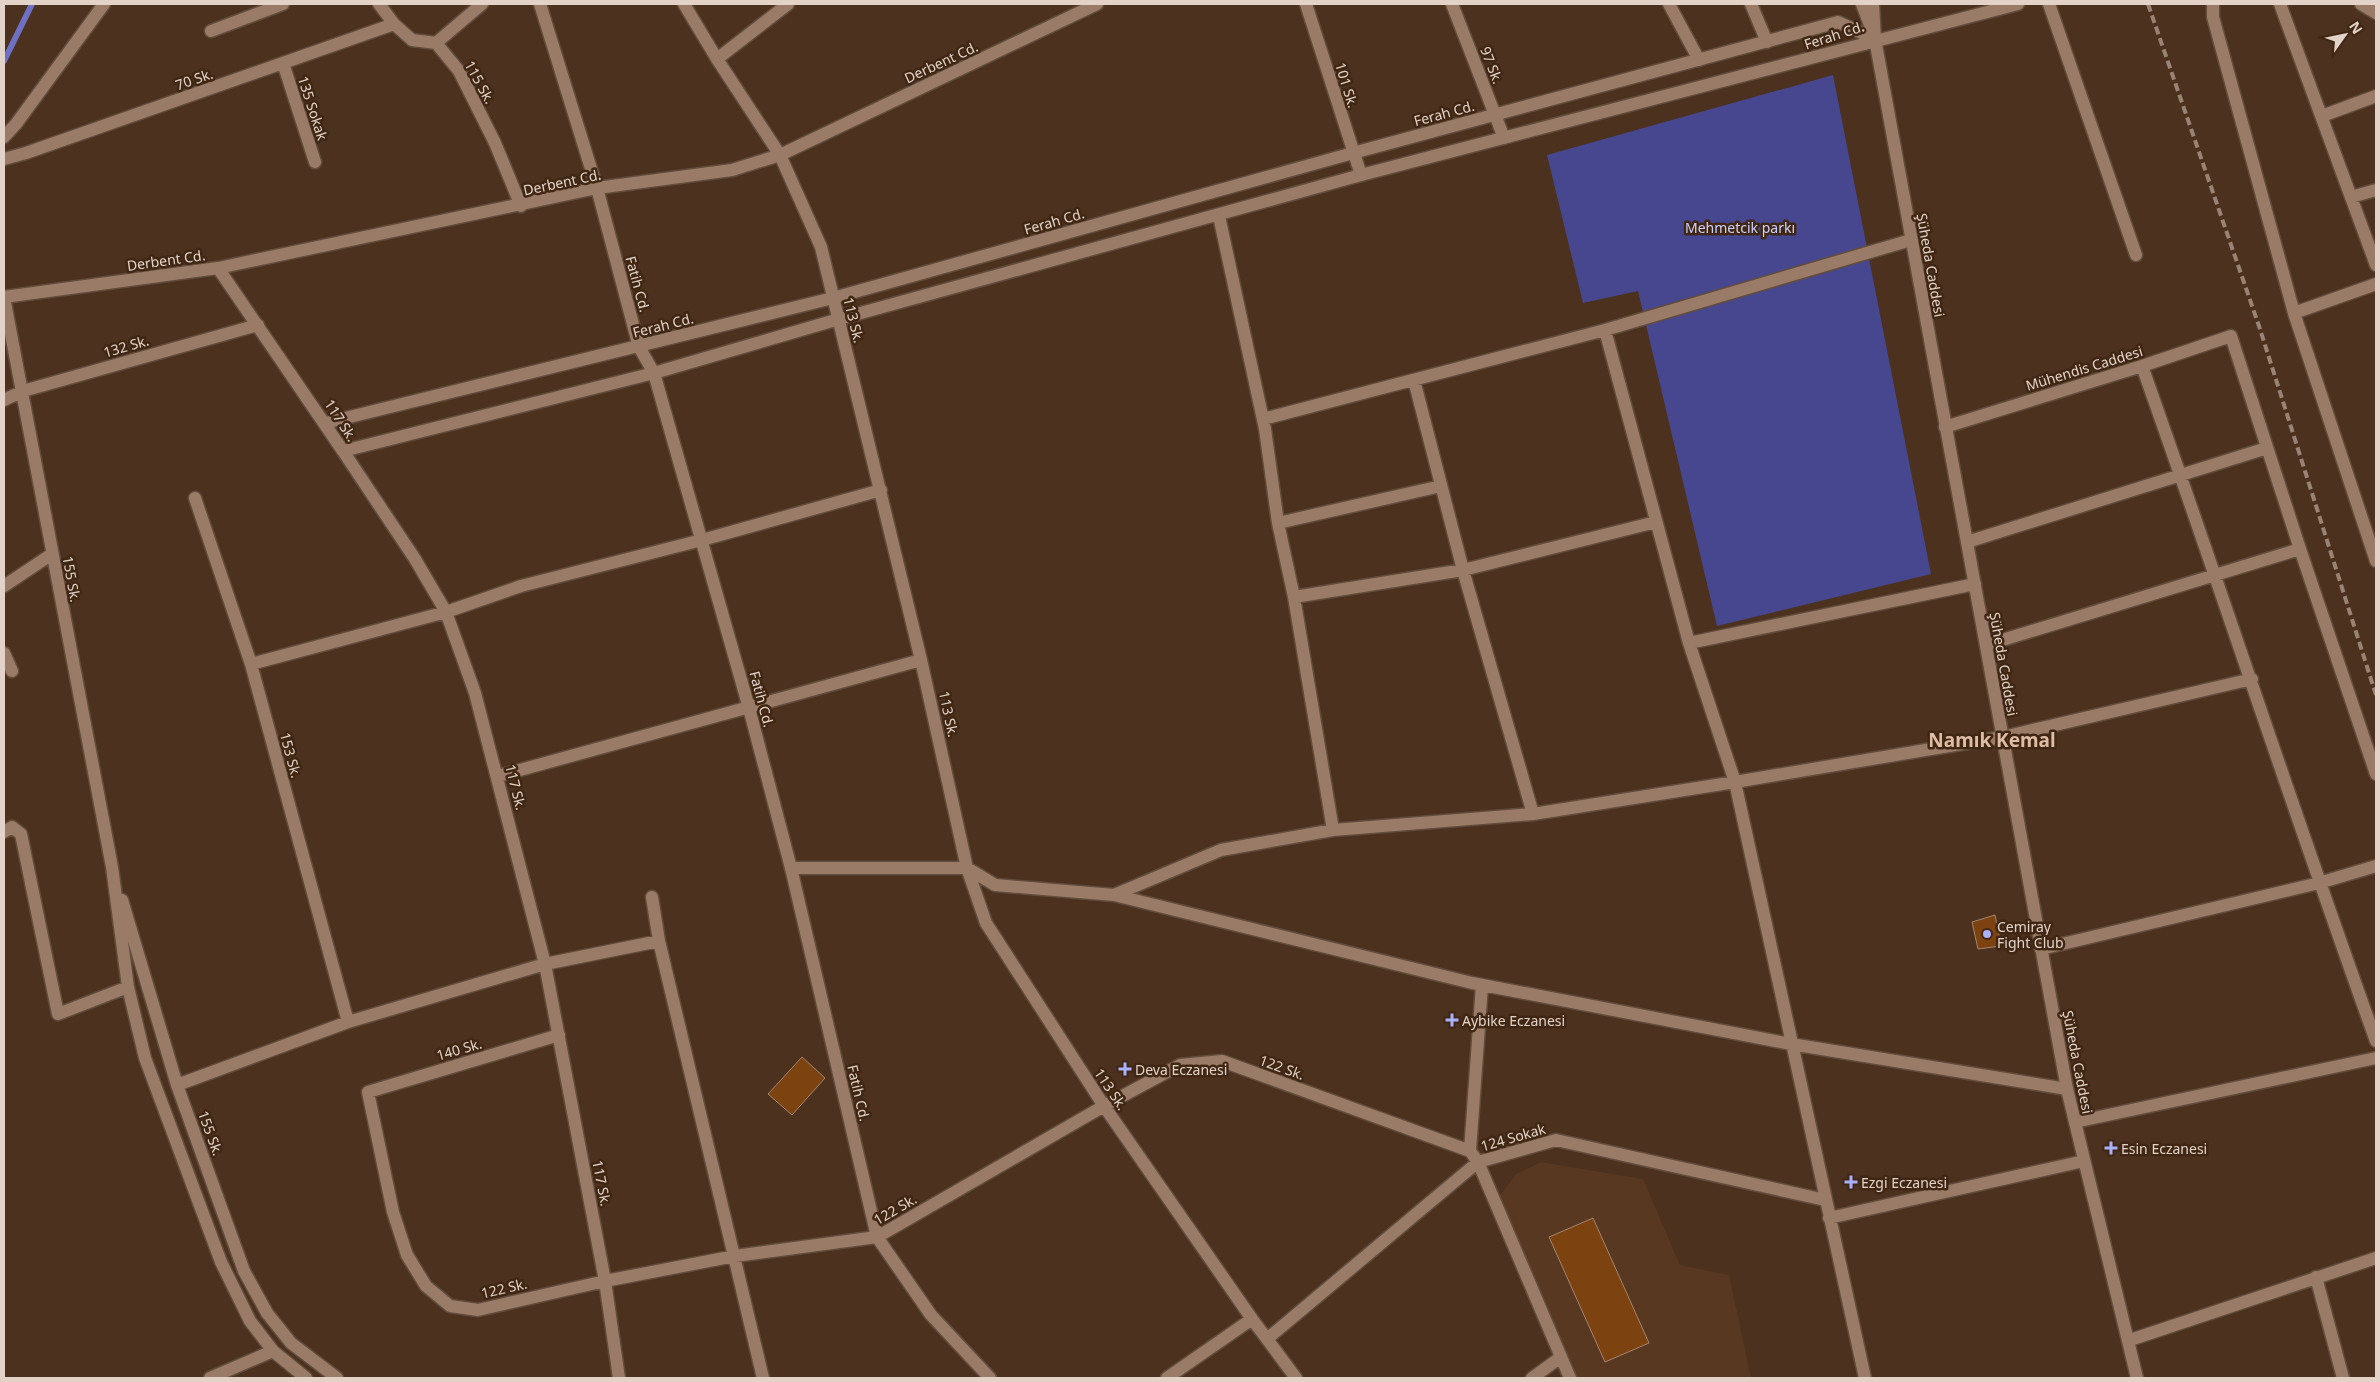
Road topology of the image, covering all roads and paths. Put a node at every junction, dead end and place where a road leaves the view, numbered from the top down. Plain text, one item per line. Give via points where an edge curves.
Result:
1 (104, 4) edge
2 (283, 4) edge
3 (379, 4) edge
4 (482, 4) edge
5 (540, 4) edge
6 (684, 4) edge
7 (788, 4) edge
8 (1096, 4) edge
9 (1306, 4) edge
10 (1452, 4) edge
11 (1669, 4) edge
12 (1751, 4) edge
13 (1862, 4) edge
14 (1873, 4) edge
15 (2018, 4) edge
16 (2049, 4) edge
17 (2213, 4) edge
18 (2280, 4) edge
19 (2361, 4) edge
20 (2376, 13) edge
21 (394, 24) junction
22 (211, 31) dead end
23 (1875, 39) junction
24 (1766, 42) junction
25 (436, 43) junction
26 (717, 59) junction
27 (1699, 60) junction
28 (283, 63) junction
29 (2376, 96) edge
30 (1495, 115) junction
31 (2322, 116) junction
32 (4, 137) edge
33 (1504, 138) junction
34 (1353, 153) junction
35 (780, 155) junction
36 (4, 159) edge
37 (315, 162) dead end
38 (1360, 175) junction
39 (597, 188) junction
40 (2376, 190) edge
41 (2351, 196) junction
42 (521, 206) junction
43 (1219, 216) junction
44 (1911, 240) junction
45 (2136, 255) dead end
46 (2376, 265) edge
47 (218, 268) junction
48 (2376, 284) edge
49 (4, 297) edge
50 (833, 298) junction
51 (2294, 313) junction
52 (839, 319) junction
53 (258, 325) junction
54 (1605, 330) junction
55 (639, 347) junction
56 (2142, 366) junction
57 (654, 373) junction
58 (1414, 380) junction
59 (23, 391) junction
60 (4, 400) edge
61 (1263, 419) junction
62 (325, 423) junction
63 (1946, 427) junction
64 (2267, 448) junction
65 (343, 451) junction
66 (2181, 474) junction
67 (1441, 486) junction
68 (881, 490) junction
69 (196, 498) dead end
70 (1656, 522) junction
71 (1278, 523) junction
72 (702, 540) junction
73 (1967, 542) junction
74 (2300, 549) junction
75 (52, 554) junction
76 (2376, 561) edge
77 (1463, 570) junction
78 (2217, 575) junction
79 (1975, 584) junction
80 (4, 586) edge
81 (1294, 597) junction
82 (446, 612) junction
83 (1689, 643) junction
84 (1986, 646) junction
85 (4, 653) edge
86 (921, 660) junction
87 (251, 664) junction
88 (12, 671) dead end
89 (2252, 679) junction
90 (749, 708) junction
91 (2003, 738) junction
92 (2376, 774) edge
93 (498, 776) junction
94 (1735, 782) junction
95 (1533, 814) junction
96 (1333, 830) junction
97 (4, 832) edge
98 (2376, 866) edge
99 (112, 867) junction
100 (791, 868) junction
101 (967, 868) junction
102 (2319, 883) junction
103 (1114, 896) junction
104 (652, 897) dead end
105 (659, 941) junction
106 (2042, 949) junction
107 (545, 964) junction
108 (1482, 985) junction
109 (128, 987) junction
110 (348, 1022) junction
111 (559, 1035) junction
112 (2376, 1041) edge
113 (1791, 1044) junction
114 (2376, 1058) edge
115 (177, 1086) junction
116 (2067, 1090) junction
117 (368, 1092) joint
118 (1104, 1106) junction
119 (2075, 1122) junction
120 (1470, 1151) junction
121 (2084, 1161) junction
122 (1478, 1162) junction
123 (1825, 1200) junction
124 (1829, 1218) junction
125 (877, 1237) junction
126 (735, 1256) junction
127 (2376, 1258) edge
128 (2316, 1277) junction
129 (605, 1280) junction
130 (1252, 1319) junction
131 (1268, 1339) junction
132 (2130, 1340) junction
133 (273, 1350) junction
134 (1561, 1357) junction
135 (210, 1378) edge
136 (306, 1378) edge
137 (337, 1378) edge
138 (619, 1378) edge
139 (764, 1378) edge
140 (990, 1378) edge
141 (1167, 1378) edge
142 (1296, 1378) edge
143 (1532, 1378) edge
144 (1570, 1378) edge
145 (1865, 1378) edge
146 (2137, 1378) edge
147 (2343, 1378) edge

1 - 32 street
2 - 22 street
3 - 21 street
4 - 25 street
5 - 39 street, Fatih Cd.
6 - 26 street, 113 Sk.
7 - 26 street
8 - 35 street, Derbent Cd.
9 - 34 street, 101 Sk.
10 - 30 street, 97 Sk.
11 - 27 street
12 - 24 street
13 - 23 street
14 - 23 street
15 - 23 street
16 - 45 street
17 - 51 street via 2213,17
18 - 31 street
19 - 20 street
21 - 25 street via 412,40
21 - 28 street, 70 Sk.
23 - 24 street, Ferah Cd. via 1838,22
23 - 33 street, Ferah Cd. via 1844,51
23 - 44 street, Şüheda Caddesi
24 - 27 street, Ferah Cd.
25 - 42 street, 115 Sk. via 459,71 495,143
26 - 35 street, 113 Sk.
27 - 30 street, Ferah Cd.
28 - 36 street, 70 Sk.
28 - 37 street, 135 Sokak
29 - 31 street
30 - 33 street, 97 Sk.
30 - 34 street, Ferah Cd.
31 - 41 street
33 - 38 street, Ferah Cd.
34 - 38 street, 101 Sk.
34 - 50 street, Ferah Cd.
35 - 39 street, Derbent Cd. via 732,170
35 - 50 street, 113 Sk. via 821,247
38 - 43 street, Ferah Cd.
39 - 42 street, Derbent Cd.
39 - 55 street, Fatih Cd.
40 - 41 street
41 - 46 street
42 - 47 street, Derbent Cd.
43 - 52 street, Ferah Cd.
43 - 61 street
44 - 54 street
44 - 63 street, Şüheda Caddesi
47 - 49 street, Derbent Cd.
47 - 53 street, 117 Sk.
48 - 51 street
49 - 59 street, 155 Sk.
50 - 52 street, 113 Sk.
50 - 55 street, Ferah Cd.
51 - 76 street
52 - 57 street, Ferah Cd.
52 - 68 street, 113 Sk.
53 - 59 street, 132 Sk.
53 - 62 street, 117 Sk.
54 - 58 street
54 - 70 street
55 - 57 street, Fatih Cd.
55 - 62 street, Ferah Cd.
56 - 63 street, Mühendis Caddesi
56 - 64 street, Mühendis Caddesi via 2231,336
56 - 66 street
57 - 65 street, Ferah Cd.
57 - 72 street, Fatih Cd.
58 - 61 street
58 - 67 street
59 - 60 street, 132 Sk.
59 - 75 street, 155 Sk.
61 - 71 street
62 - 65 street, 117 Sk.
63 - 73 street, Şüheda Caddesi
64 - 66 street
64 - 74 street
65 - 82 street, 117 Sk.
66 - 73 street
66 - 78 street
67 - 71 street
67 - 77 street
68 - 72 street
68 - 86 street, 113 Sk.
69 - 87 street, 153 Sk.
70 - 77 street
70 - 83 street
71 - 81 street
72 - 82 street via 521,586
72 - 90 street, Fatih Cd.
73 - 79 street, Şüheda Caddesi
74 - 78 street
74 - 92 street
75 - 80 street
75 - 99 street, 155 Sk.
77 - 81 street
77 - 95 street
78 - 84 street
78 - 89 street
79 - 83 street
79 - 84 street, Şüheda Caddesi
81 - 96 street
82 - 87 street
82 - 93 street, 117 Sk. via 475,693
83 - 94 street
84 - 91 street, Şüheda Caddesi
85 - 88 street
86 - 90 street
86 - 101 street, 113 Sk.
87 - 110 street, 153 Sk.
89 - 91 street
89 - 102 street
90 - 93 street
90 - 100 street, Fatih Cd.
91 - 94 street
91 - 106 street, Şüheda Caddesi
93 - 107 street, 117 Sk.
94 - 95 street
94 - 113 street
95 - 96 street
96 - 103 street via 1221,850
97 - 109 street via 12,827 21,834 58,1014
98 - 102 street
99 - 109 street, 155 Sk.
99 - 115 street, 155 Sk.
100 - 101 street
100 - 125 street, Fatih Cd.
101 - 103 street via 995,885
101 - 118 street, 113 Sk. via 986,923
102 - 106 street
102 - 112 street
103 - 108 street
104 - 105 street
105 - 107 street
105 - 126 street
106 - 116 street, Şüheda Caddesi
107 - 110 street
107 - 111 street, 117 Sk.
108 - 113 street
108 - 120 street
109 - 133 street, 155 Sk. via 145,1058 222,1262 250,1321
110 - 115 street
111 - 117 street, 140 Sk.
111 - 129 street, 117 Sk.
113 - 116 street
113 - 123 street
114 - 119 street
115 - 137 street, 155 Sk. via 244,1271 267,1313 291,1343
116 - 119 street, Şüheda Caddesi
117 - 129 street, 122 Sk. via 393,1212 407,1255 426,1286 450,1306 478,1310
118 - 120 street, 122 Sk. via 1180,1065 1222,1061
118 - 125 street, 122 Sk.
118 - 130 street, 113 Sk.
119 - 121 street, Şüheda Caddesi
120 - 122 street
121 - 124 street
121 - 132 street, Şüheda Caddesi
122 - 123 street, 124 Sokak via 1556,1140
122 - 131 street, 124 Sokak
122 - 134 street
123 - 124 street
124 - 145 street
125 - 126 street, 122 Sk.
125 - 140 street, Fatih Cd. via 931,1315
126 - 129 street, 122 Sk.
126 - 139 street
127 - 128 street
128 - 132 street
128 - 147 street
129 - 138 street, 117 Sk.
130 - 131 street, 113 Sk.
130 - 141 street
131 - 142 street, 113 Sk.
132 - 146 street, Şüheda Caddesi
133 - 135 street
133 - 136 street, 155 Sk.
134 - 143 street
134 - 144 street

